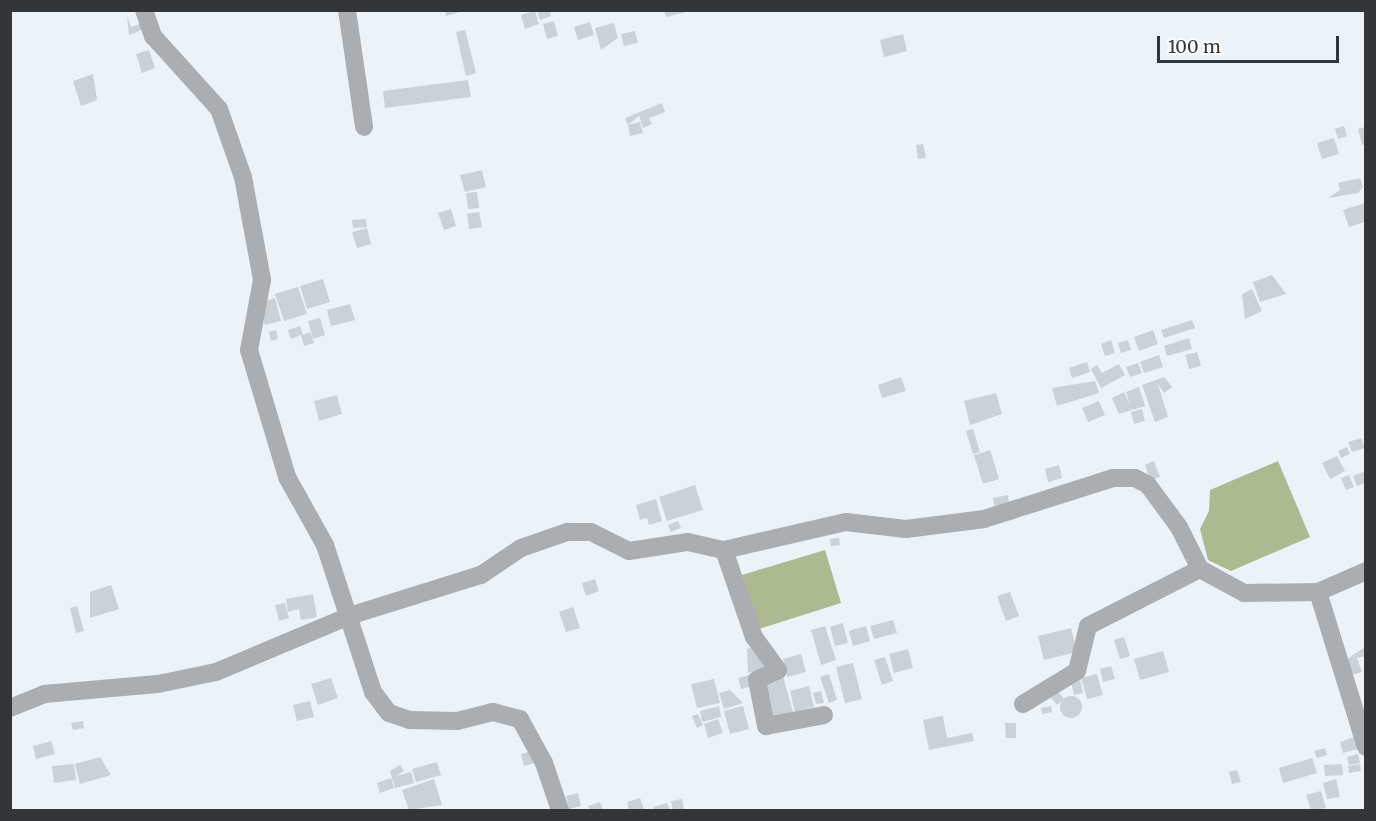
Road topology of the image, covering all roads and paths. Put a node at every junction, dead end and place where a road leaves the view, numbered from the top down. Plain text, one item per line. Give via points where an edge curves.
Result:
1 (144, 10) edge
2 (347, 10) edge
3 (364, 127) dead end
4 (724, 550) junction
5 (1200, 569) junction
6 (1365, 571) edge
7 (1318, 592) junction
8 (349, 616) junction
9 (1023, 704) dead end
10 (10, 708) edge
11 (824, 716) dead end
12 (1365, 747) edge
13 (560, 810) edge

1 - 8 street via 153,36 219,109 239,167 262,280 249,350 287,477 325,545
2 - 3 street
4 - 5 street via 846,522 906,529 984,519 1113,478 1136,478 1148,485 1179,527
4 - 8 street via 688,542 628,551 591,532 567,532 521,548 481,575
4 - 11 street via 754,637 778,670 757,680 766,726
5 - 7 street via 1244,593
5 - 9 street via 1088,626 1077,671
6 - 7 street
7 - 12 street
8 - 10 street via 216,672 158,684 44,694
8 - 13 street via 373,692 389,713 410,720 457,721 493,712 520,719 544,763

